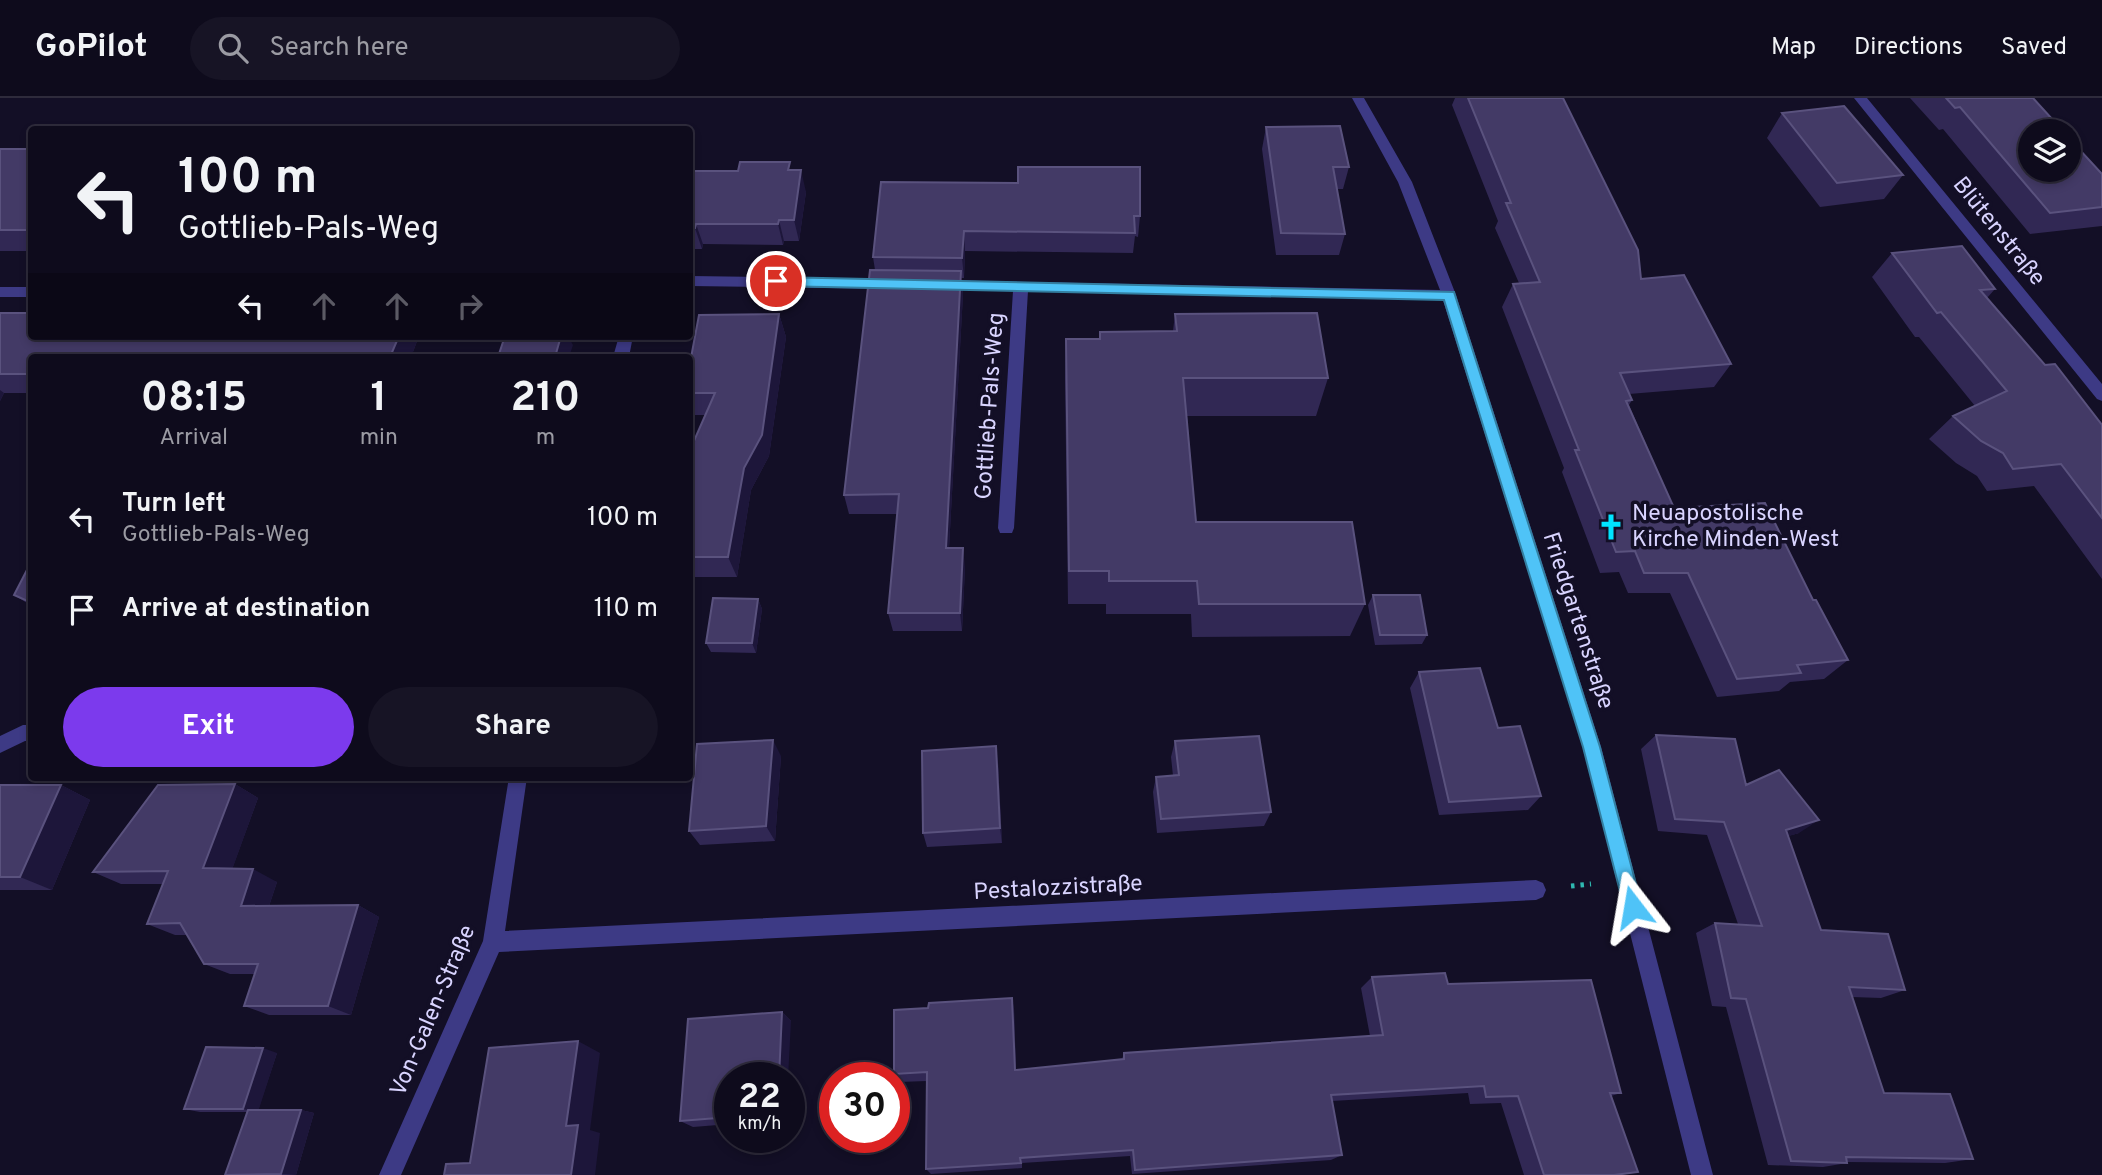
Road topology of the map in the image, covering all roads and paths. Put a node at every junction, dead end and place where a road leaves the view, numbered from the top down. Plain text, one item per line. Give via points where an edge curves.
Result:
1 (1358, 98) edge
2 (1860, 98) edge
3 (693, 281) edge
4 (1021, 286) junction
5 (0, 292) edge
6 (28, 292) edge
7 (1449, 295) junction
8 (2102, 395) edge
9 (1006, 528) dead end
10 (28, 733) edge
11 (0, 745) edge
12 (517, 781) edge
13 (1626, 881) junction
14 (1536, 890) joint
15 (493, 942) junction
16 (390, 1175) edge
17 (1702, 1175) edge

1 - 7 street, Friedgartenstraße via 1405,182
2 - 8 street, Blütenstraße
3 - 4 street, Gottlieb-Pals-Weg
4 - 7 street, Gottlieb-Pals-Weg
4 - 9 street, Gottlieb-Pals-Weg
5 - 6 street
7 - 13 street, Friedgartenstraße via 1592,747
10 - 11 street
12 - 15 street, Von-Galen-Straße
13 - 14 path
13 - 17 street, Friedgartenstraße
14 - 15 street, Pestalozzistraße
15 - 16 street, Von-Galen-Straße

